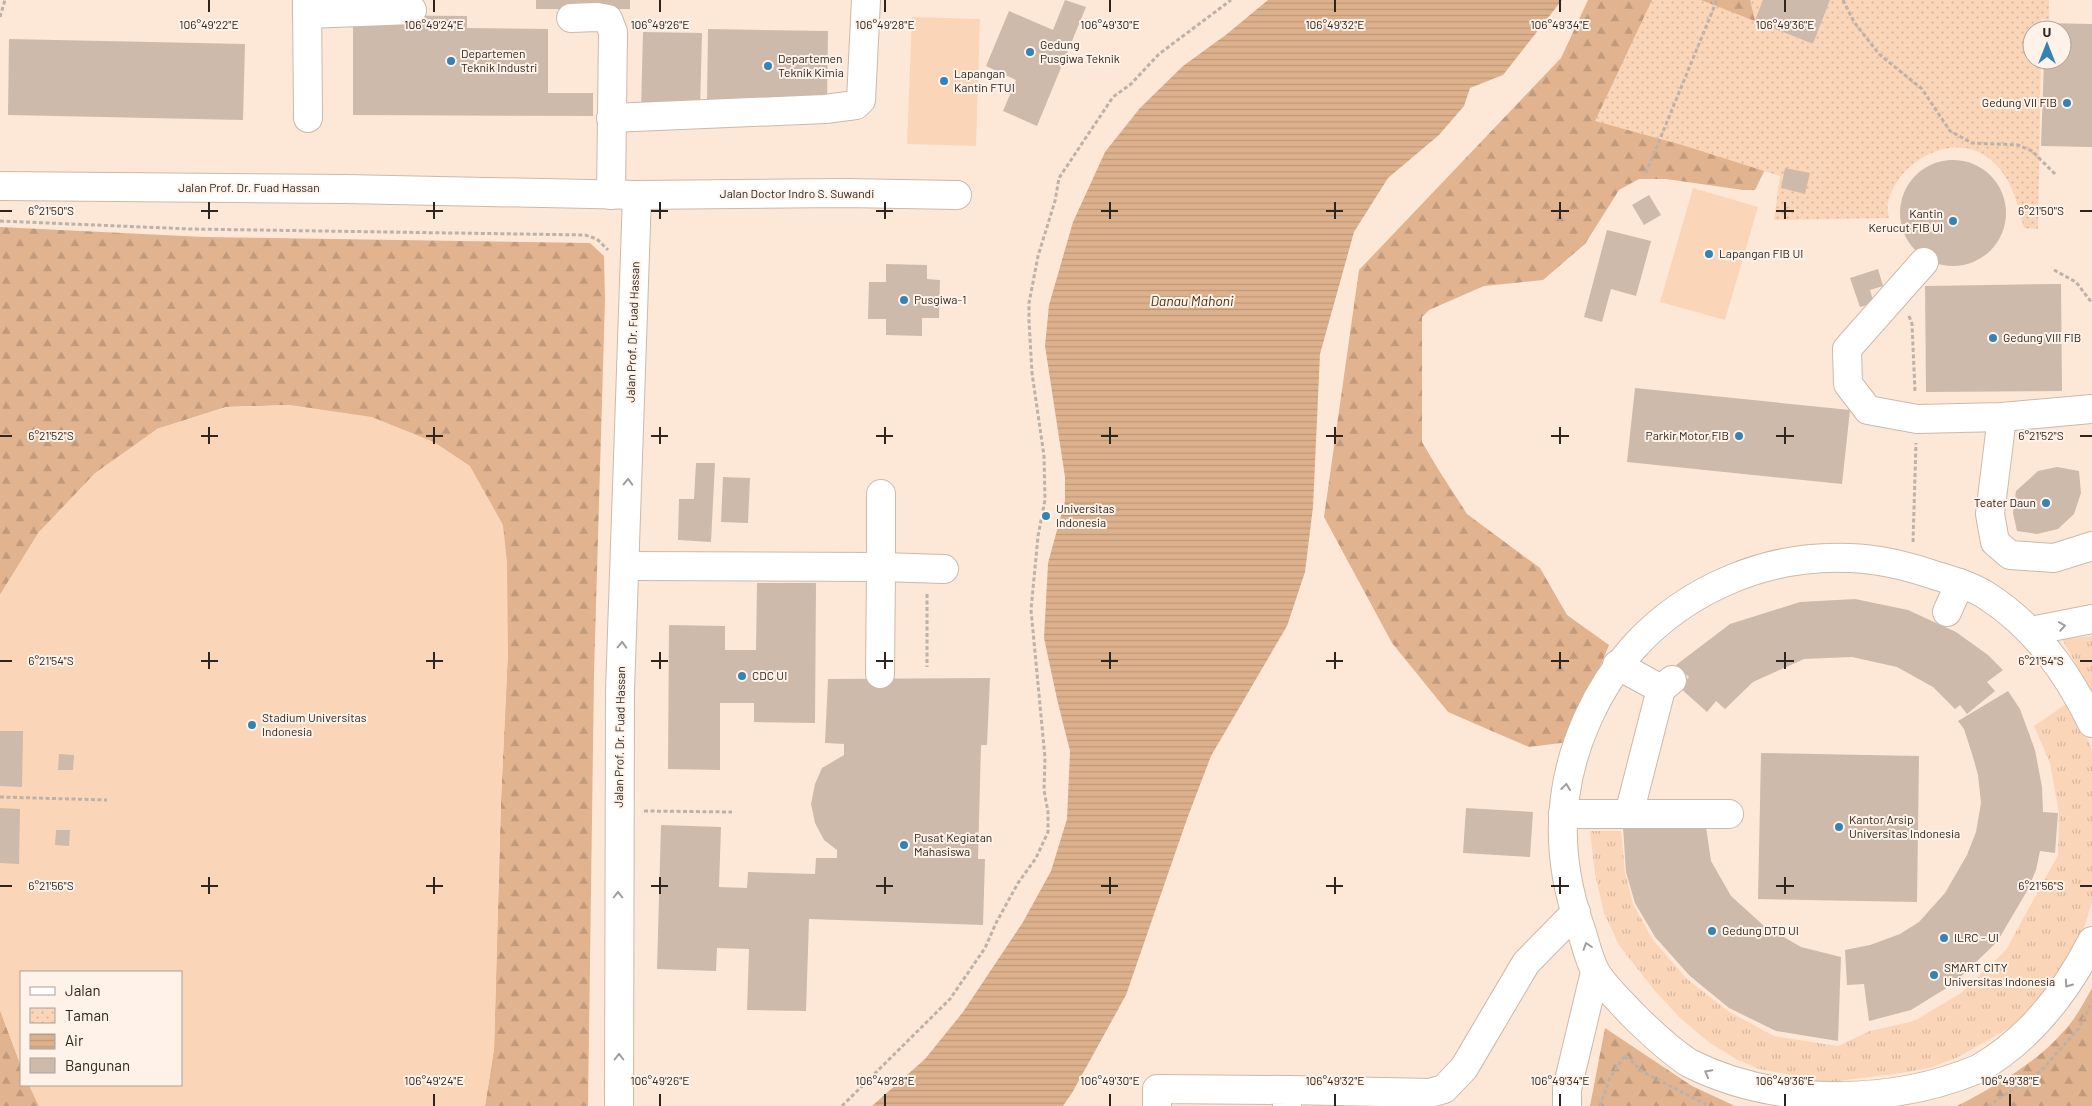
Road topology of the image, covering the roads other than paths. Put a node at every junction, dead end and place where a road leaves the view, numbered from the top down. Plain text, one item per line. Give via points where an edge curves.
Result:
1 (866, 0) edge
2 (350, 6) edge
3 (307, 7) edge
4 (412, 10) dead end
5 (571, 18) dead end
6 (308, 118) dead end
7 (610, 118) junction
8 (0, 186) edge
9 (624, 195) junction
10 (957, 195) dead end
11 (1924, 262) dead end
12 (2092, 409) edge
13 (2002, 417) junction
14 (881, 494) dead end
15 (2092, 546) edge
16 (626, 566) junction
17 (881, 567) junction
18 (935, 569) road end
19 (1960, 583) junction
20 (1947, 612) dead end
21 (2092, 619) edge
22 (2031, 631) junction
23 (1617, 666) junction
24 (880, 674) dead end
25 (2092, 723) edge
26 (1563, 814) junction
27 (1629, 814) junction
28 (1729, 814) dead end
29 (1576, 912) junction
30 (2092, 941) edge
31 (1595, 972) junction
32 (1287, 1098) edge
33 (1430, 1100) edge
34 (619, 1106) edge
35 (1156, 1106) edge
36 (1567, 1106) edge

1 - 7 street via 860,100 856,105
2 - 3 street
2 - 4 street
3 - 6 street
5 - 7 street via 597,17 608,19 610,23 613,32
7 - 9 street
8 - 9 street, Jalan Prof. Dr. Fuad Hassan
9 - 10 street, Jalan Doctor Indro S. Suwandi
16 -> 9 street, Jalan Prof. Dr. Fuad Hassan
11 - 13 street via 1847,349 1848,384 1868,410 1917,419
12 - 13 street
13 - 15 street via 1990,514 1995,542 2010,555 2054,558
14 - 17 street
16 - 17 street
34 -> 16 street, Jalan Prof. Dr. Fuad Hassan via 620,690
17 - 18 street
17 - 24 street
19 - 20 street
19 - 22 street via 1986,595
19 - 23 street via 1878,559 1826,557 1775,564 1726,580 1681,606 1641,639
22 -> 21 street
22 - 25 street via 2077,691
26 -> 23 street via 1568,773 1577,748 1590,714
23 - 27 street via 1667,684
26 - 27 street
26 - 29 street via 1565,876
27 - 28 street
31 -> 29 street
29 - 33 street via 1526,963 1464,1068
30 -> 31 street via 2071,980 2045,1014 2007,1049 1978,1069 1939,1087 1898,1100 1855,1106 1812,1105 1769,1098 1728,1084 1690,1064 1655,1038
31 - 36 street via 1567,1089
32 - 33 street
32 - 35 street via 1157,1089

